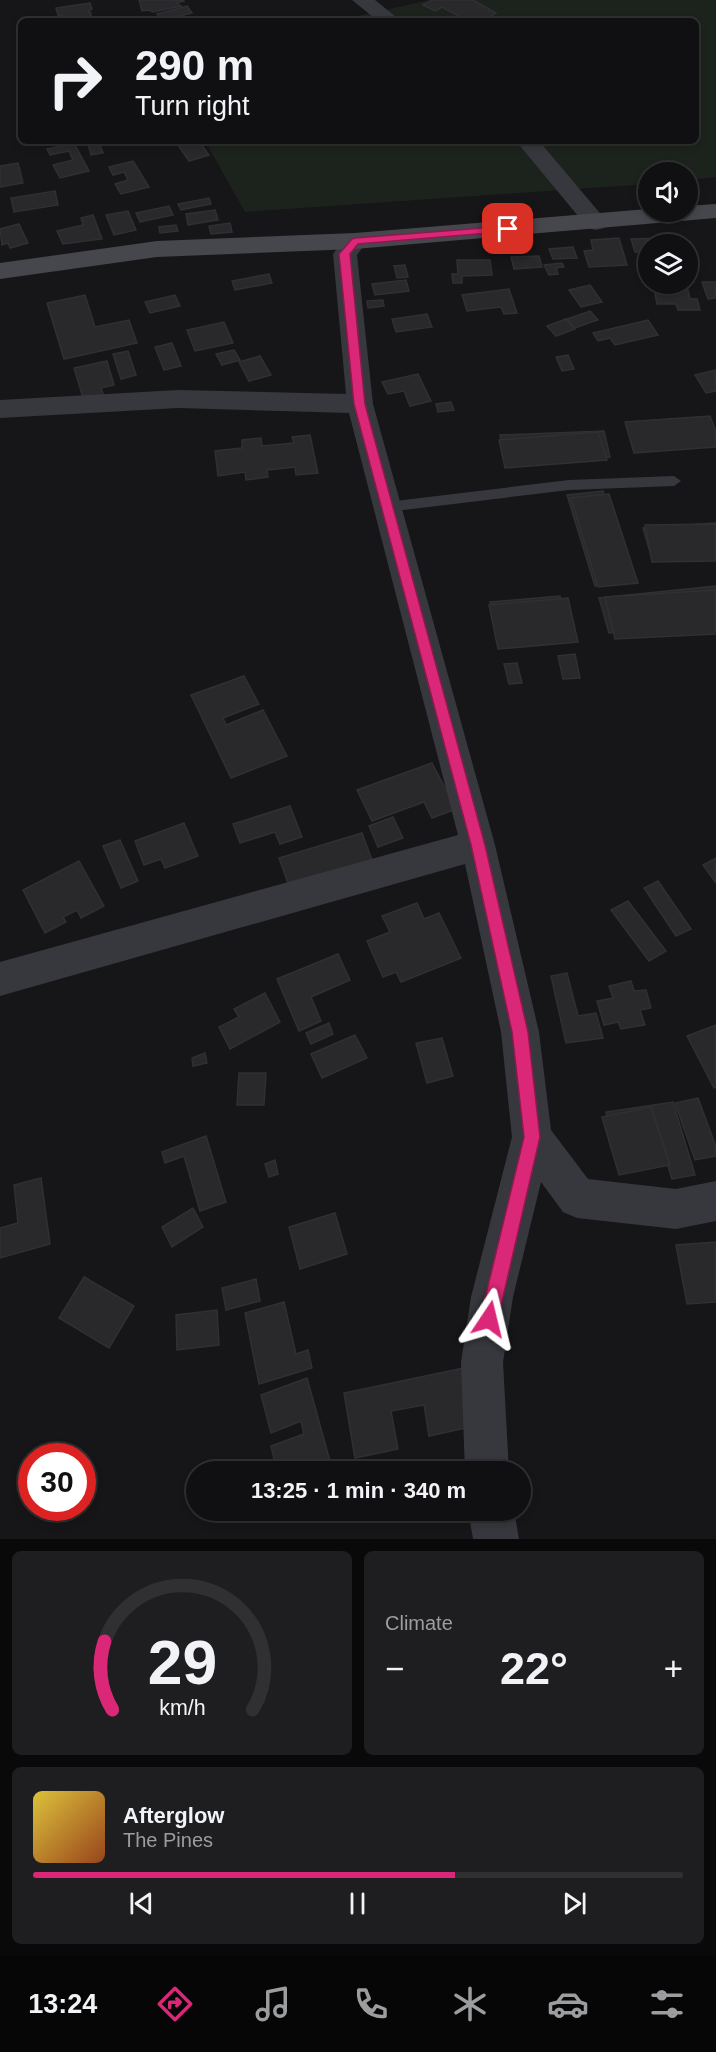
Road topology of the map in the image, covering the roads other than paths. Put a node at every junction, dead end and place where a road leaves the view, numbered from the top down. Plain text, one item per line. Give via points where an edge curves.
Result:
1 (362, 0) edge
2 (387, 18) edge
3 (530, 144) edge
4 (716, 212) edge
5 (596, 223) junction
6 (355, 241) junction
7 (1, 267) edge
8 (360, 404) junction
9 (0, 409) edge
10 (674, 481) dead end
11 (387, 507) junction
12 (478, 845) junction
13 (0, 979) edge
14 (532, 1137) junction
15 (716, 1201) edge
16 (486, 1461) edge
17 (493, 1521) edge
18 (496, 1539) edge

1 - 2 street
3 - 5 street
4 - 5 street
5 - 6 street
6 - 7 street via 157,249
6 - 8 street via 345,254
8 - 9 street via 178,399
8 - 11 street
10 - 11 lane via 569,485
11 - 12 street
12 - 13 street
12 - 14 street via 520,1032
14 - 15 street via 577,1198 676,1209
14 - 16 street via 492,1297 482,1362
17 - 18 street

